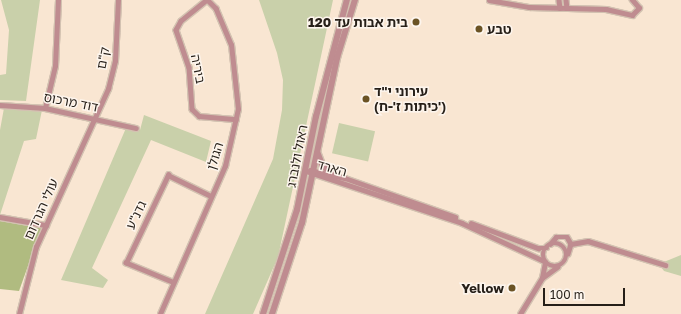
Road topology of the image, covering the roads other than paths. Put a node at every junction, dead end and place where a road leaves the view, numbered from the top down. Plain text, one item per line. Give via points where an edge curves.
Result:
1 (58, 0) edge
2 (118, 0) edge
3 (207, 0) edge
4 (347, 0) edge
5 (356, 0) edge
6 (489, 0) edge
7 (559, 0) edge
8 (566, 0) edge
9 (632, 0) edge
10 (560, 8) junction
11 (567, 8) junction
12 (0, 105) edge
13 (45, 108) junction
14 (97, 118) junction
15 (236, 119) junction
16 (136, 128) dead end
17 (318, 151) junction
18 (314, 170) junction
19 (306, 171) junction
20 (336, 176) junction
21 (313, 177) junction
22 (211, 196) junction
23 (0, 217) edge
24 (46, 225) junction
25 (571, 244) junction
26 (548, 247) junction
27 (567, 258) junction
28 (545, 261) junction
29 (665, 265) dead end
30 (558, 266) junction
31 (542, 278) junction
32 (172, 282) junction
33 (19, 314) edge
34 (160, 314) edge
35 (263, 314) edge
36 (272, 314) edge
37 (520, 314) edge

1 - 13 street via 55,66
2 - 14 street, ק"ם via 115,61
3 - 15 street, הגולן via 224,26 234,57
3 - 15 street, ביריה via 180,21 176,30 189,67 192,109 199,116
4 - 19 street, ראול ולנברג
5 - 17 street, ראול ולנברג via 337,58
6 - 10 street
7 - 10 street
8 - 11 street
9 - 11 street via 639,8 632,15 606,9
10 - 11 street
12 - 13 street, דוד מרכוס
13 - 14 street, דוד מרכוס
14 - 16 street, דוד מרכוס
14 - 24 street, עולי הגרדום
15 - 22 street, הגולן via 227,162
17 - 18 street, ראול ולנברג
17 - 20 street via 323,166
18 - 19 street, הארד
18 - 20 street, הארד
18 - 21 street, ראול ולנברג
19 - 21 street, הארד
19 - 35 street, ראול ולנברג via 288,243
20 - 26 street, הארד via 538,248
21 - 28 street, הארד via 343,183 462,223
21 - 36 street, ראול ולנברג via 291,262
22 - 32 street, הגולן
22 - 32 street, גדנ"ע via 168,176 126,262
23 - 24 street
24 - 33 street, עולי הגרדום via 36,247
25 - 26 street via 567,237 560,236
25 - 27 street
25 - 29 street via 588,241
26 - 27 street, הארד via 563,244
26 - 28 street
27 - 30 street
28 - 30 street, הארד
28 - 31 street
30 - 31 street
31 - 37 street
32 - 34 street, הגולן

